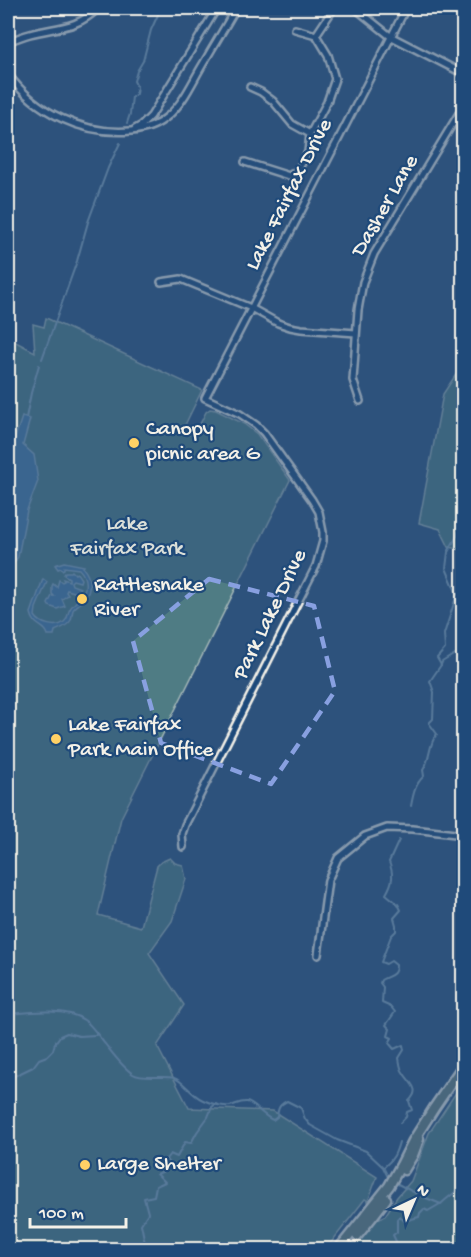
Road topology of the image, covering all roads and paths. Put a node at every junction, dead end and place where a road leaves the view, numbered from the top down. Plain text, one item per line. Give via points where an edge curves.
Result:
1 (98, 8) edge
2 (217, 8) edge
3 (235, 8) edge
4 (334, 8) edge
5 (355, 8) edge
6 (405, 8) edge
7 (295, 29) dead end
8 (316, 35) junction
9 (390, 36) junction
10 (8, 42) edge
11 (8, 74) edge
12 (464, 74) edge
13 (250, 87) dead end
14 (464, 105) edge
15 (132, 131) junction
16 (310, 134) junction
17 (245, 162) dead end
18 (161, 282) dead end
19 (251, 308) junction
20 (356, 333) junction
21 (206, 398) joint
22 (360, 401) dead end
23 (464, 835) edge
24 (183, 847) dead end
25 (318, 955) dead end
26 (464, 1064) edge
27 (391, 1187) junction
28 (338, 1250) edge
29 (344, 1250) edge

1 - 10 street via 76,24
2 - 15 street via 151,116
3 - 15 street via 179,105 160,123
4 - 8 street
5 - 9 street
6 - 9 street, Lake Fairfax Drive
7 - 8 street
8 - 16 street via 328,55 335,79
9 - 12 street
9 - 19 street, Lake Fairfax Drive
11 - 15 street via 32,100 57,117 100,130
13 - 16 street via 273,101 292,124
14 - 20 street, Dasher Lane via 368,268 359,298
16 - 17 street via 308,152 298,170 289,176
18 - 19 street via 181,279
19 - 20 street via 290,327
19 - 21 street, Lake Fairfax Drive
20 - 22 street, Dasher Lane via 353,380
21 - 24 street, Park Lake Drive via 248,419 264,433 315,504 322,522 323,542 316,566 185,825
23 - 25 street via 387,828 365,836 338,858 328,880
26 - 27 main road via 413,1141
27 - 28 main road
27 - 29 main road via 374,1216

